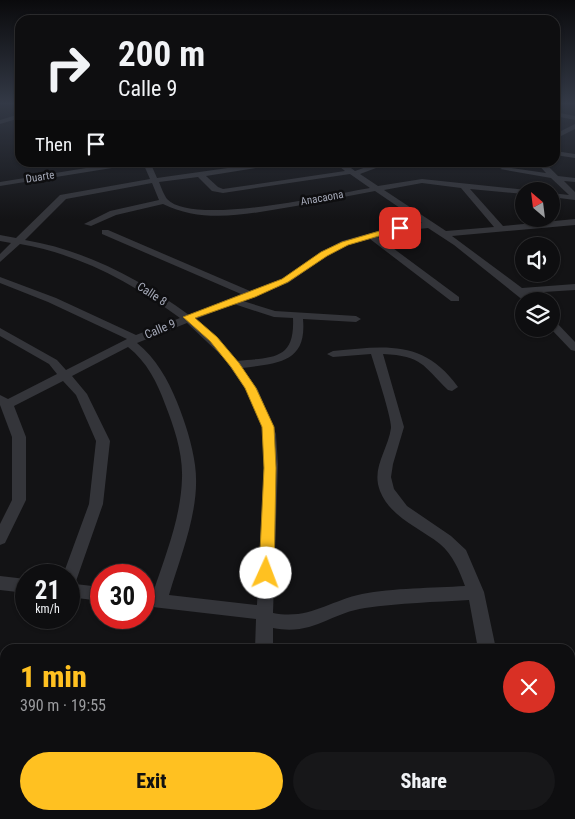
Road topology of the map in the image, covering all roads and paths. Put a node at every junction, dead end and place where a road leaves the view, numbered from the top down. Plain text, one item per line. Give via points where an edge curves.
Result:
1 (560, 154) edge
2 (575, 156) edge
3 (108, 167) edge
4 (149, 167) edge
5 (253, 167) edge
6 (344, 167) edge
7 (372, 167) edge
8 (543, 167) edge
9 (504, 169) dead end
10 (352, 173) junction
11 (200, 174) junction
12 (555, 178) junction
13 (156, 180) junction
14 (575, 180) edge
15 (0, 184) edge
16 (462, 184) junction
17 (373, 189) junction
18 (515, 192) edge
19 (560, 196) edge
20 (575, 197) edge
21 (164, 201) junction
22 (560, 221) edge
23 (575, 222) edge
24 (88, 224) dead end
25 (429, 225) junction
26 (515, 226) edge
27 (500, 229) junction
28 (105, 232) dead end
29 (445, 234) junction
30 (370, 235) junction
31 (0, 238) edge
32 (20, 240) junction
33 (0, 259) edge
34 (0, 280) edge
35 (575, 287) edge
36 (520, 291) joint
37 (251, 295) junction
38 (455, 299) dead end
39 (234, 301) junction
40 (298, 316) junction
41 (188, 317) junction
42 (356, 319) dead end
43 (0, 331) edge
44 (560, 332) edge
45 (132, 340) junction
46 (575, 348) edge
47 (376, 351) junction
48 (333, 354) dead end
49 (235, 365) junction
50 (65, 375) junction
51 (452, 387) dead end
52 (3, 401) edge
53 (0, 539) edge
54 (75, 564) edge
55 (0, 583) edge
56 (15, 585) edge
57 (155, 591) edge
58 (476, 592) junction
59 (155, 601) edge
60 (265, 616) junction
61 (264, 644) edge
62 (486, 644) edge

1 - 2 street
3 - 15 street, Duarte
4 - 13 street
5 - 11 street
6 - 10 street
7 - 10 street
8 - 12 street
9 - 12 street
10 - 11 street via 223,191 215,189
10 - 17 street
11 - 13 street
12 - 14 street
12 - 20 street
13 - 21 street
13 - 32 street via 63,197
16 - 17 street, Anacaona via 422,181
16 - 18 street, Anacaona
16 - 27 street
17 - 21 street, Anacaona via 239,213 190,212
17 - 25 street
19 - 20 street
21 - 24 street via 113,213
22 - 23 street
25 - 29 street
25 - 30 street, Calle 9
26 - 27 street
27 - 29 street
28 - 37 street
29 - 36 street
30 - 37 street, Calle 9 via 330,251 285,280
30 - 38 street
31 - 32 street, Calle 8
32 - 33 street
32 - 41 street, Calle 8 via 63,251 120,276
34 - 45 street via 52,300
35 - 36 street
37 - 39 street, Calle 9
39 - 40 street via 268,313
39 - 41 street, Calle 9
40 - 42 street
40 - 49 street via 298,339 289,353
41 - 45 street, Calle 9
41 - 49 street, Calle 8 via 214,339
43 - 50 street via 53,362
44 - 46 street
45 - 50 street, Calle 9
45 - 57 street via 146,358 173,407 188,455 189,479 179,534
47 - 48 street
47 - 51 street via 417,356 432,365
47 - 58 street via 398,426 386,464 386,491 402,510 446,540 460,555
49 - 60 street, Calle 8 via 268,427 270,468
50 - 52 street, Calle 9
50 - 54 street via 81,394 103,441 96,504
52 - 53 street via 19,437 19,500
55 - 56 street
58 - 60 street via 364,601 294,623
58 - 62 street
59 - 60 street
60 - 61 street, Calle 8

